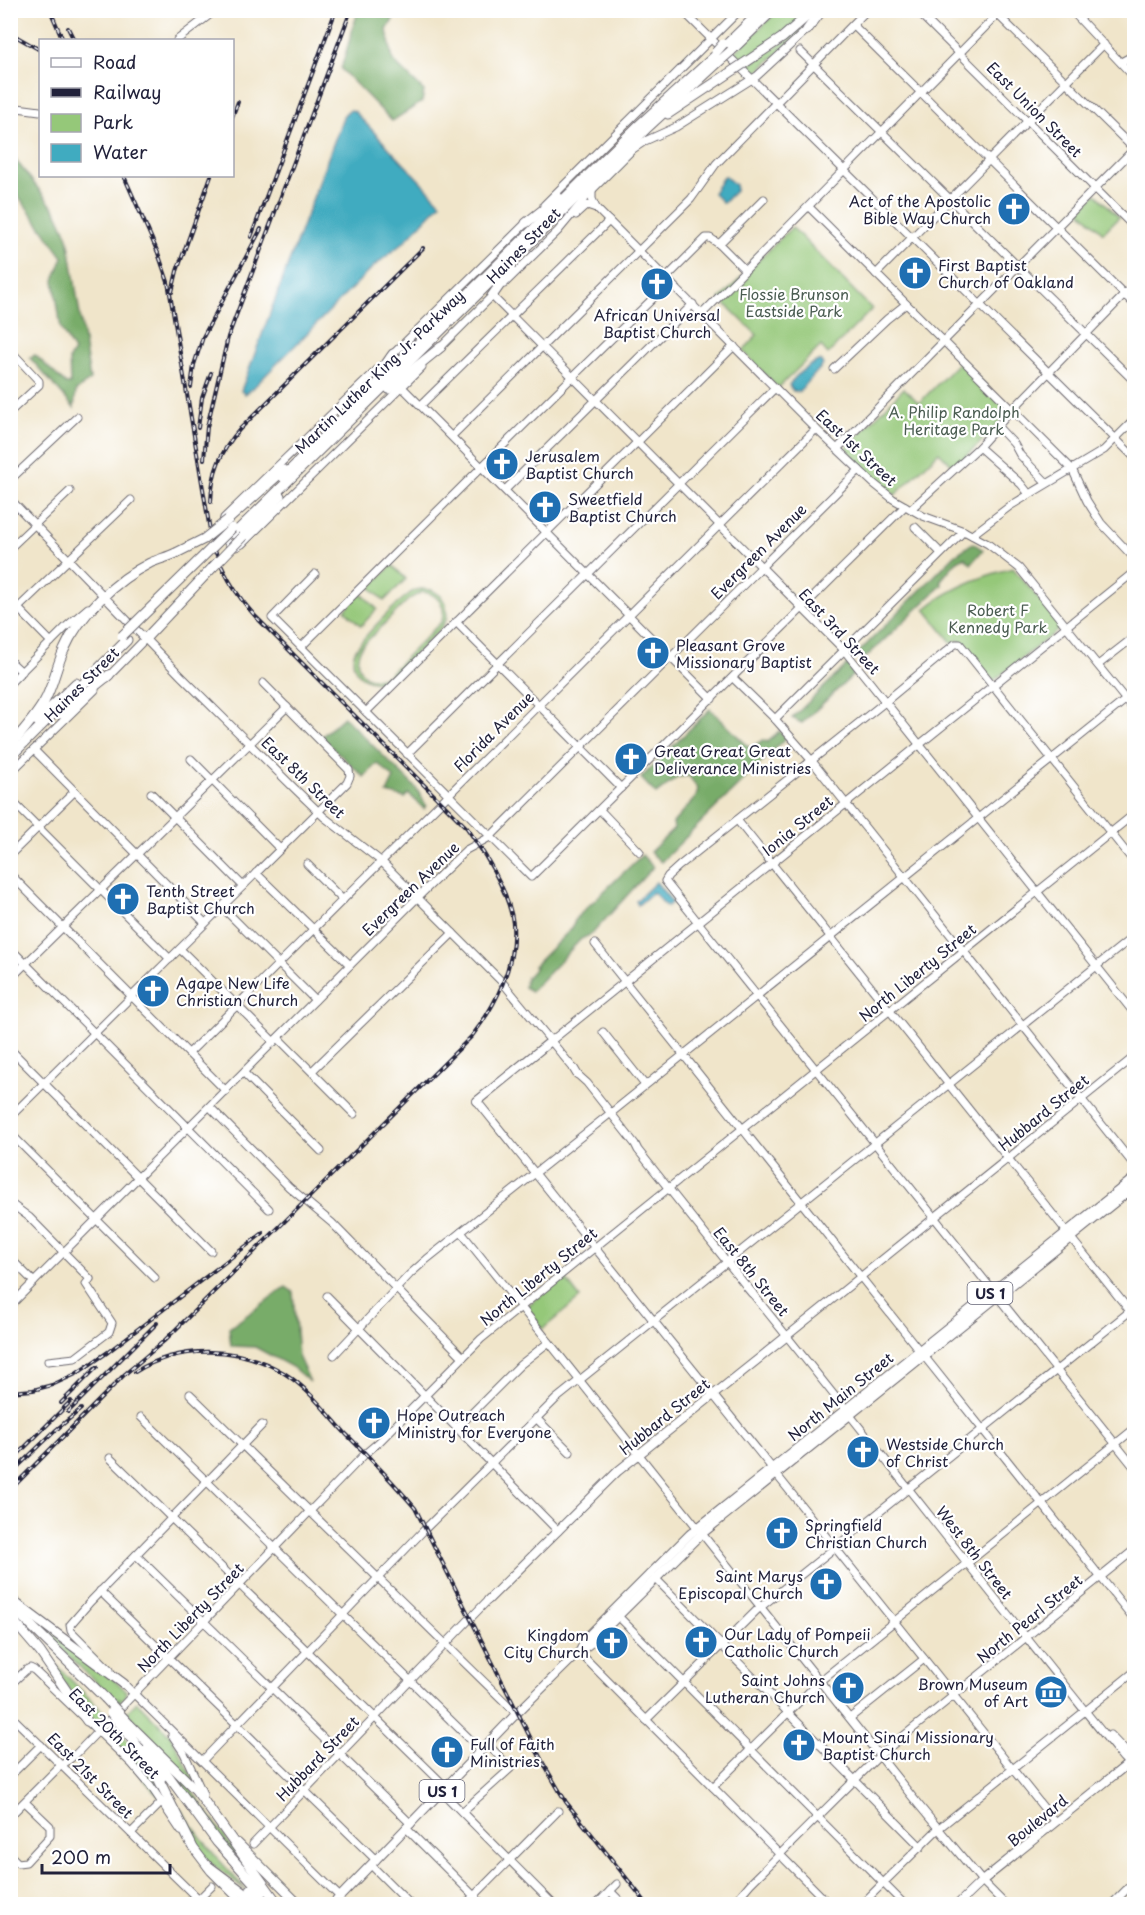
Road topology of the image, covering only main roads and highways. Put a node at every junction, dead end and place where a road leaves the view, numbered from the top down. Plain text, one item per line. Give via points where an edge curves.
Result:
1 (756, 10) edge
2 (762, 10) edge
3 (773, 10) edge
4 (814, 10) edge
5 (824, 10) edge
6 (807, 30) road end
7 (723, 51) junction
8 (646, 129) junction
9 (586, 177) junction
10 (526, 223) road end
11 (537, 236) junction
12 (492, 296) road end
13 (441, 346) road end
14 (393, 354) road end
15 (354, 405) junction
16 (350, 421) junction
17 (234, 529) junction
18 (124, 638) junction
19 (145, 639) road end
20 (109, 675) road end
21 (34, 734) junction
22 (10, 747) edge
23 (10, 757) edge
24 (551, 1041) road end
25 (477, 1101) road end
26 (1134, 1178) edge
27 (1134, 1187) edge
28 (1069, 1235) junction
29 (787, 1336) road end
30 (700, 1530) junction
31 (10, 1599) edge
32 (488, 1600) road end
33 (10, 1605) edge
34 (10, 1615) edge
35 (579, 1652) junction
36 (124, 1684) road end
37 (103, 1700) junction
38 (87, 1721) road end
39 (127, 1727) junction
40 (1133, 1763) edge
41 (157, 1770) junction
42 (214, 1813) junction
43 (192, 1846) joint
44 (208, 1866) junction
45 (337, 1902) edge
46 (244, 1905) edge
47 (259, 1905) edge
48 (266, 1905) edge
49 (276, 1905) edge
50 (299, 1905) edge
51 (958, 1905) edge

1 - 7 highway
2 - 7 highway, Martin Luther King Jr. Parkway
3 - 7 highway, Martin Luther King Jr. Parkway
4 - 8 highway, bridge via 782,38
5 - 6 highway
7 - 8 highway, Martin Luther King Jr. Parkway
7 - 9 highway, Martin Luther King Jr. Parkway
8 - 11 highway, Martin Luther King Jr. Parkway
9 - 10 highway
9 - 15 highway, Martin Luther King Jr. Parkway
11 - 12 highway
11 - 16 highway, Martin Luther King Jr. Parkway
13 - 16 highway
14 - 15 highway
15 - 17 highway, Martin Luther King Jr. Parkway via 301,458 273,479
16 - 17 highway, Martin Luther King Jr. Parkway
17 - 18 highway
17 - 19 highway, bridge via 214,566
17 - 22 highway, bridge via 139,569 90,610 64,649 45,700
18 - 21 highway
18 - 22 highway
20 - 21 highway
21 - 23 highway
24 - 25 main road, Ionia Street
26 - 28 main road, North Main Street / US 1
27 - 28 main road, North Main Street / US 1
28 - 30 main road, North Main Street / US 1
29 - 32 main road, Hubbard Street via 614,1475
30 - 35 main road, North Main Street / US 1
30 - 35 main road, North Main Street / US 1 via 675,1547 587,1637
31 - 36 highway
33 - 37 highway
34 - 37 highway
34 - 38 highway
35 - 45 main road, North Main Street / US 1
37 - 39 highway, bridge
39 - 41 highway
39 - 42 highway via 189,1782
39 - 49 highway via 217,1842
40 - 51 main road, Boulevard via 982,1881
41 - 43 highway
41 - 48 highway via 221,1856
42 - 49 highway
42 - 50 main road
43 - 44 main road, East 20th Street
44 - 46 main road, East 20th Street
44 - 47 highway

